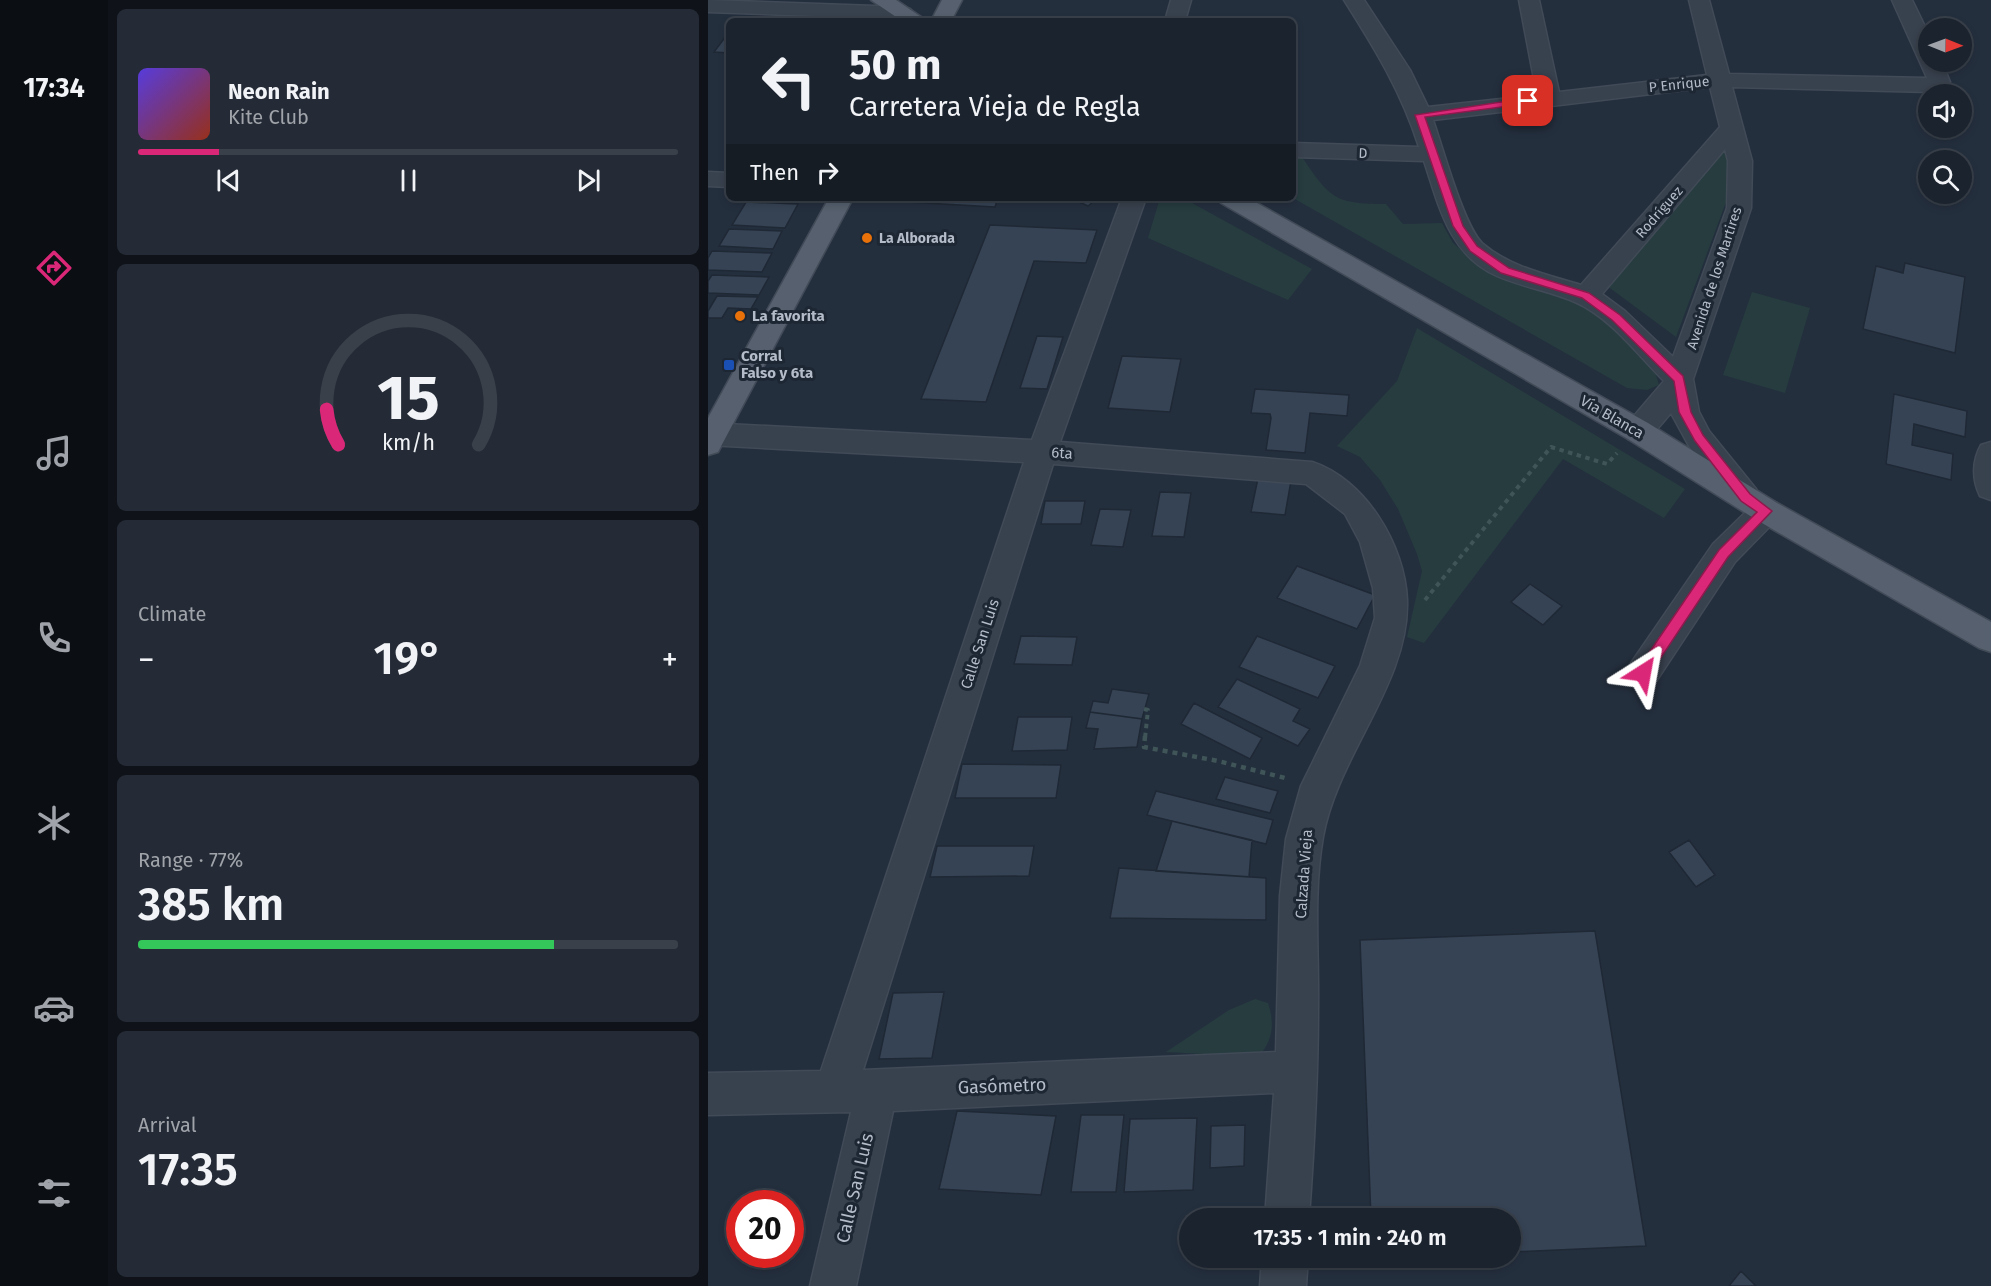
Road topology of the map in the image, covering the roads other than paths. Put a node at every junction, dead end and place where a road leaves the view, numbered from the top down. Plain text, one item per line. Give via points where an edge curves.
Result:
1 (881, 0) edge
2 (952, 0) edge
3 (1180, 0) edge
4 (1354, 0) edge
5 (1529, 0) edge
6 (1699, 0) edge
7 (1902, 0) edge
8 (708, 6) edge
9 (910, 17) edge
10 (943, 18) edge
11 (1176, 18) edge
12 (1918, 34) edge
13 (1935, 72) edge
14 (1718, 80) junction
15 (1549, 99) junction
16 (1420, 115) junction
17 (1732, 128) junction
18 (1296, 150) edge
19 (1433, 154) junction
20 (708, 179) edge
21 (726, 180) edge
22 (839, 201) edge
23 (1133, 201) edge
24 (1235, 201) edge
25 (1586, 296) junction
26 (1679, 379) junction
27 (1638, 431) junction
28 (710, 437) edge
29 (1042, 452) junction
30 (1991, 453) edge
31 (1991, 488) edge
32 (1755, 504) junction
33 (1377, 549) joint
34 (1991, 638) edge
35 (1643, 673) dead end
36 (1297, 1071) junction
37 (878, 1089) junction
38 (835, 1093) junction
39 (708, 1094) edge
40 (1288, 1208) edge
41 (1284, 1268) edge
42 (832, 1286) edge
43 (1283, 1286) edge

1 - 9 main road
2 - 10 main road
3 - 11 street
4 - 16 street via 1399,70
5 - 15 street
6 - 14 street, Avenida de los Martires
7 - 12 street
8 - 9 street
13 - 14 street, P Enrique via 1931,85
14 - 15 street, P Enrique
14 - 17 street, Avenida de los Martires
15 - 16 street, P Enrique
16 - 19 street
17 - 25 street, Rodríguez
17 - 26 street, Avenida de los Martires via 1740,161 1739,208
18 - 19 street, D
19 - 25 street via 1458,226 1473,249 1505,270
20 - 21 street
22 - 28 main road
23 - 29 street, Calle San Luis
24 - 27 main road, Vía Blanca
25 - 26 street via 1616,317
26 - 27 street, Avenida de los Martires via 1668,398
26 - 32 street via 1685,412 1699,438
27 - 32 main road, Vía Blanca
28 - 29 street, 6ta
29 - 33 street, 6ta via 1312,472 1361,513
29 - 38 street, Calle San Luis
30 - 31 street
32 - 34 main road, Vía Blanca
32 - 35 street
33 - 36 street, Calzada Vieja via 1391,599 1384,649 1319,787 1306,825 1301,867
36 - 37 street, Gasómetro via 1125,1082
36 - 40 street, Calzada Vieja
37 - 38 street, Gasómetro
37 - 42 street, Calle San Luis
38 - 39 street, Gasómetro
41 - 43 street

